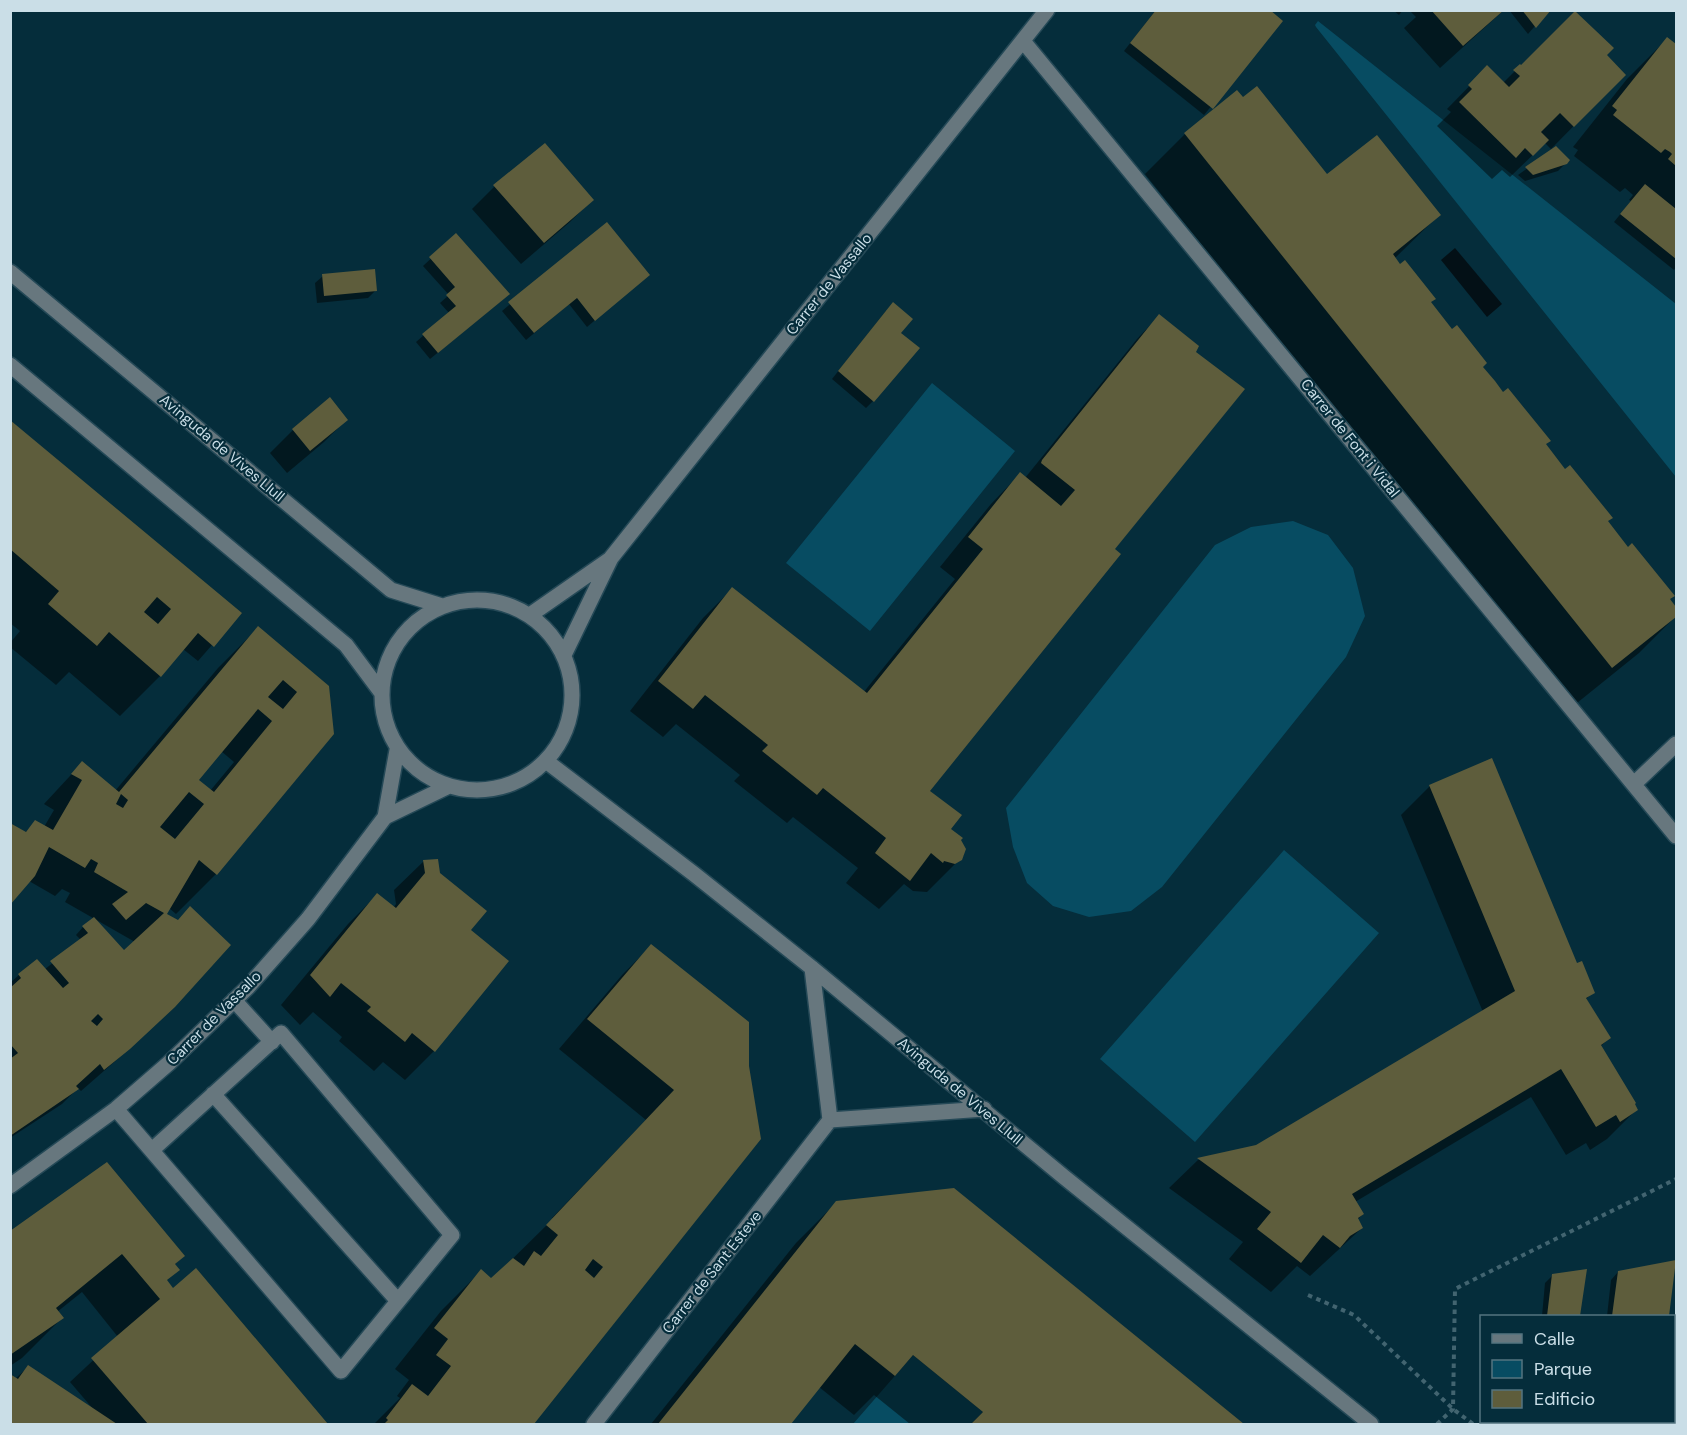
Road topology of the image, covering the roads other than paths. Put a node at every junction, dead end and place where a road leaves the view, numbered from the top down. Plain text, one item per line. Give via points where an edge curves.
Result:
1 (1047, 10) edge
2 (1023, 41) junction
3 (10, 272) edge
4 (10, 365) edge
5 (611, 558) junction
6 (442, 606) junction
7 (530, 615) junction
8 (564, 655) junction
9 (381, 692) junction
10 (1677, 744) edge
11 (397, 750) junction
12 (546, 761) junction
13 (1635, 783) junction
14 (447, 787) junction
15 (385, 817) junction
16 (1677, 836) edge
17 (812, 968) junction
18 (234, 1000) junction
19 (272, 1041) junction
20 (213, 1094) junction
21 (116, 1109) junction
22 (984, 1109) junction
23 (830, 1120) junction
24 (152, 1150) junction
25 (10, 1186) edge
26 (398, 1301) junction
27 (594, 1425) edge
28 (1371, 1425) edge

1 - 2 street, Carrer de Vassallo
2 - 5 street, Carrer de Vassallo
2 - 13 street, Carrer de Font i Vidal
3 - 6 street, Avinguda de Vives Llull via 391,590
4 - 9 street via 346,645
5 - 7 street, Carrer de Vassallo
5 - 8 street, Carrer de Vassallo
6 - 7 street via 472,600 502,603
6 - 9 street via 411,626 389,656
7 - 8 street via 550,633
8 - 12 street via 573,699 561,742
9 - 11 street via 384,722
10 - 13 street
11 - 14 street via 420,772
11 - 15 street
12 - 14 street via 526,777 501,788 474,791
12 - 17 street, Avinguda de Vives Llull
13 - 16 street, Carrer de Font i Vidal
14 - 15 street
15 - 18 street, Carrer de Vassallo via 308,918
17 - 22 street, Avinguda de Vives Llull
17 - 23 street
18 - 19 street
18 - 21 street, Carrer de Vassallo
19 - 20 street
19 - 26 street via 281,1033 453,1235
20 - 24 street
20 - 26 street
21 - 24 street
21 - 25 street, Carrer de Vassallo
22 - 23 street
22 - 28 street, Avinguda de Vives Llull
23 - 27 street, Carrer de Sant Esteve
24 - 26 street via 340,1371

